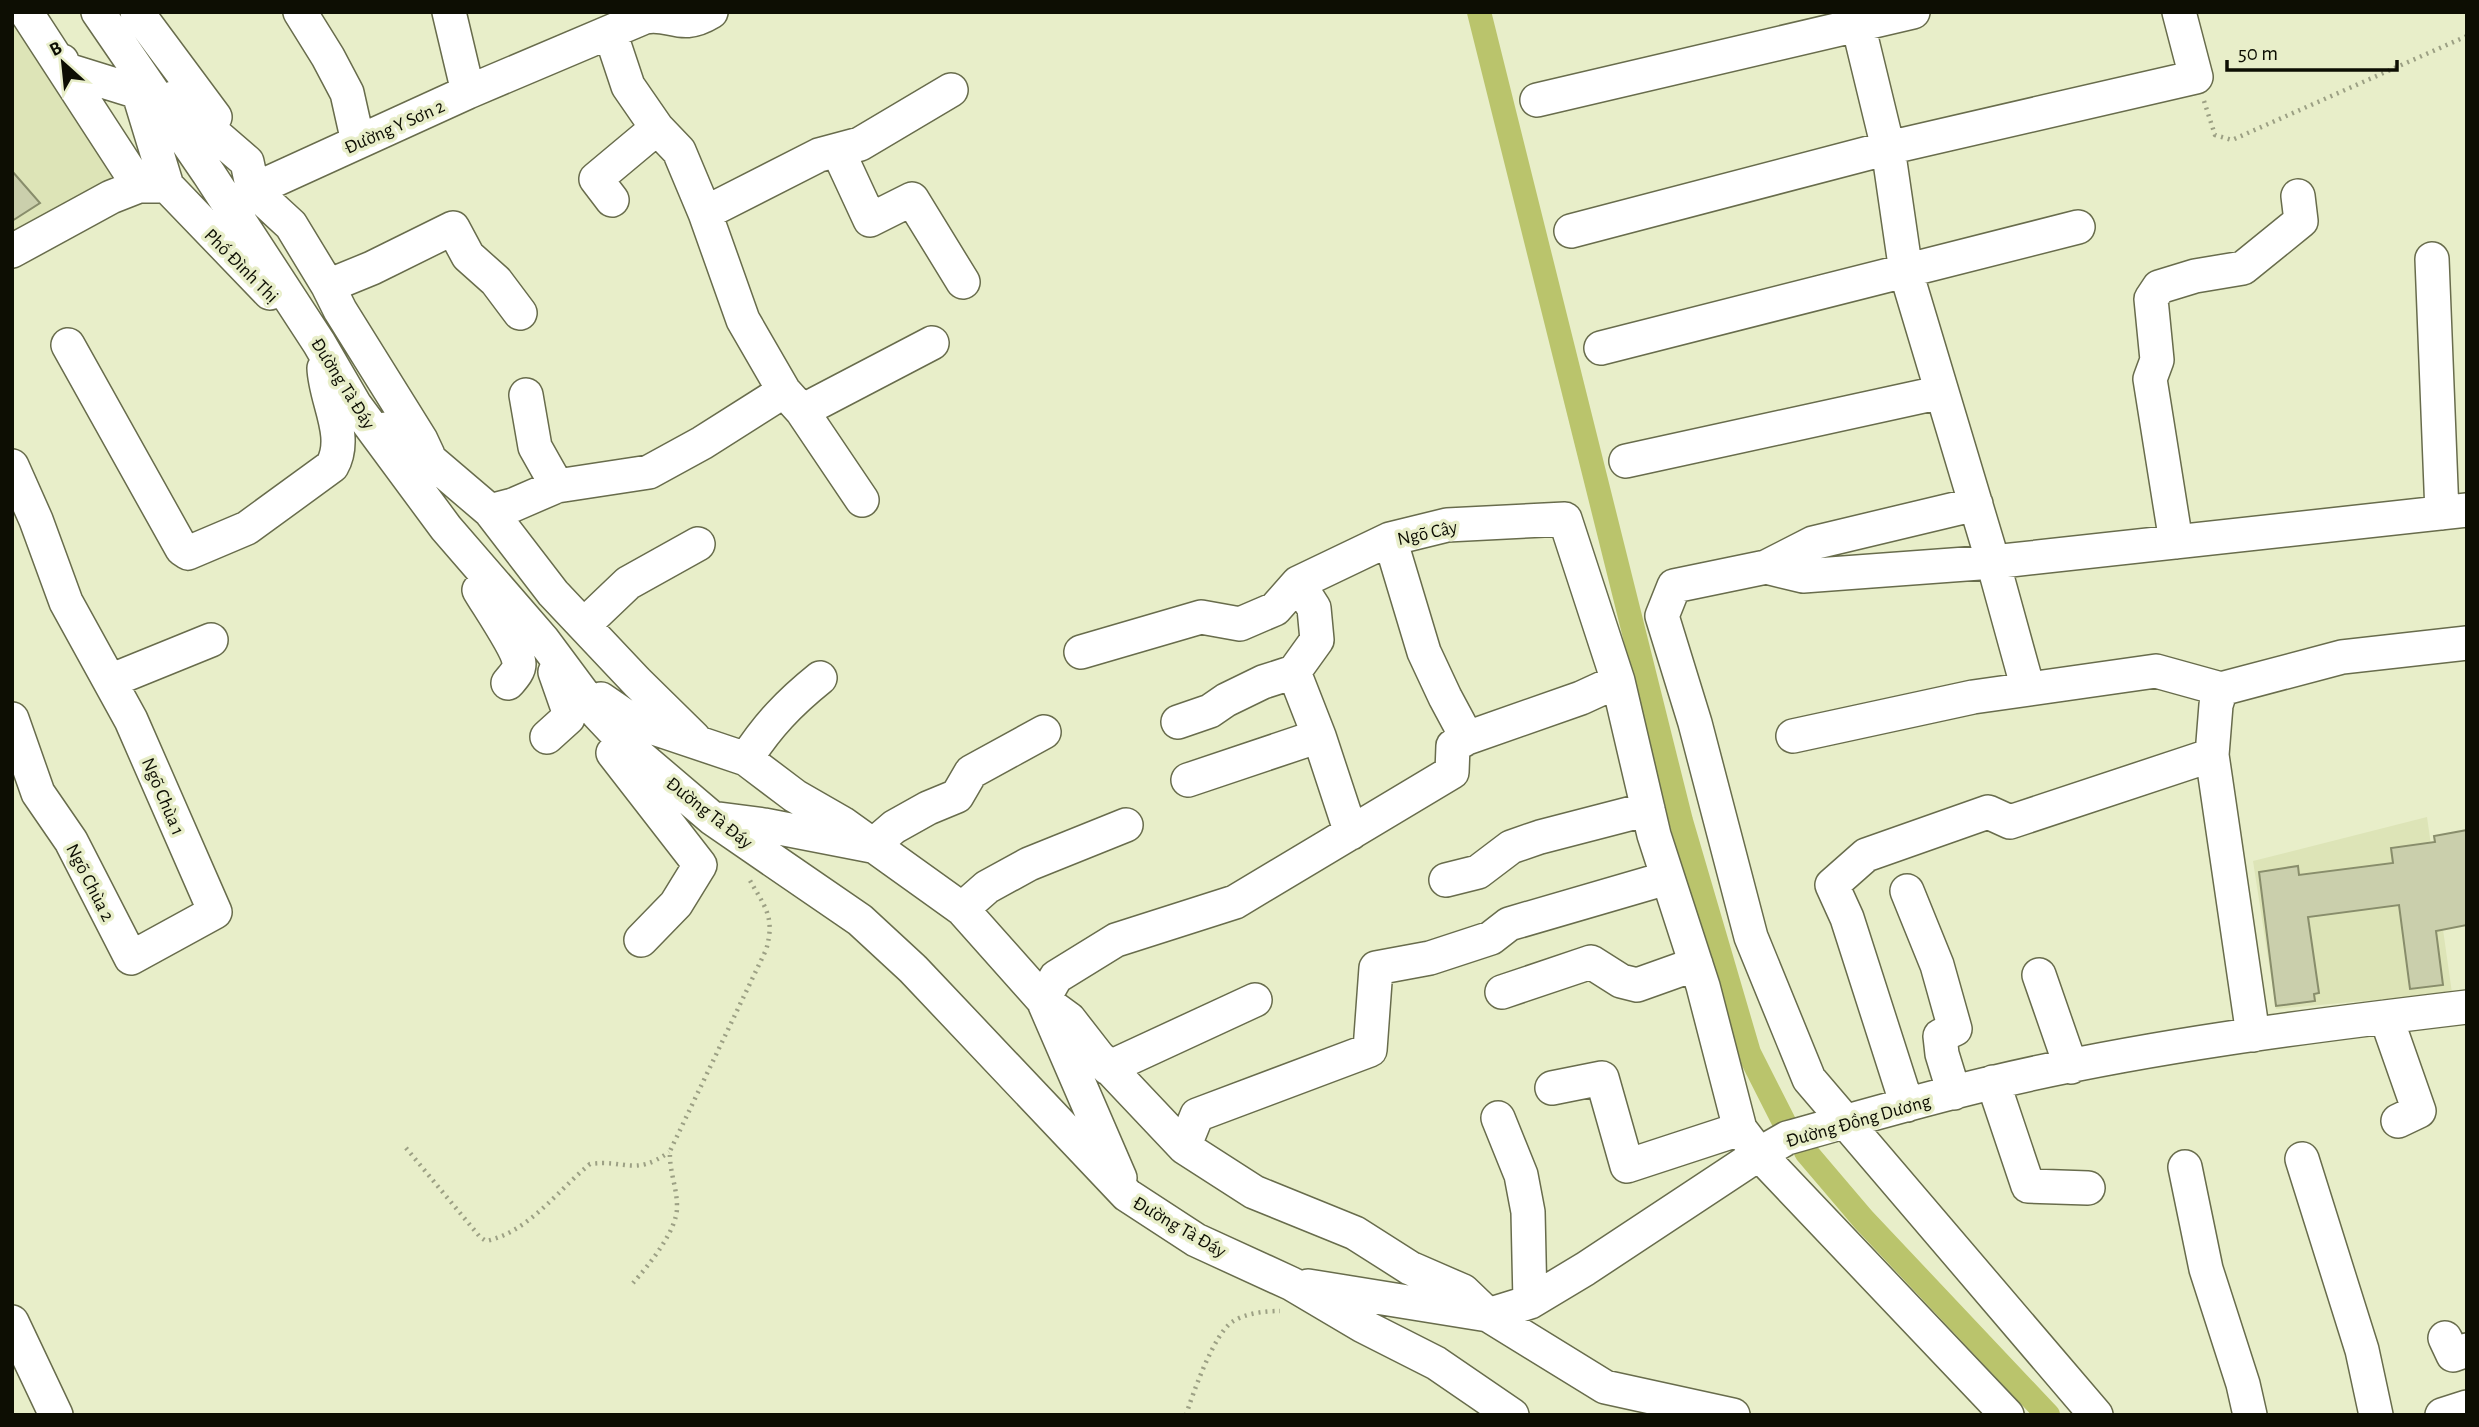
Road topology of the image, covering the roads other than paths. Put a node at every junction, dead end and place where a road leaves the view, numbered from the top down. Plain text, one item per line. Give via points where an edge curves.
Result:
1 (26, 12) edge
2 (53, 12) edge
3 (98, 12) edge
4 (137, 12) edge
5 (300, 12) edge
6 (449, 12) edge
7 (711, 12) edge
8 (1913, 12) edge
9 (2179, 12) edge
10 (644, 15) edge
11 (1857, 19) edge
12 (610, 32) junction
13 (128, 55) junction
14 (64, 69) junction
15 (951, 90) dead end
16 (138, 92) junction
17 (468, 92) junction
18 (1537, 100) dead end
19 (657, 128) junction
20 (358, 142) junction
21 (1888, 148) junction
22 (838, 151) junction
23 (250, 176) junction
24 (153, 186) junction
25 (2298, 196) dead end
26 (612, 200) dead end
27 (705, 213) junction
28 (2078, 227) dead end
29 (1571, 231) dead end
30 (12, 251) edge
31 (2432, 259) dead end
32 (1906, 272) junction
33 (963, 282) dead end
34 (328, 286) junction
35 (520, 313) dead end
36 (932, 343) dead end
37 (68, 345) dead end
38 (321, 347) junction
39 (1601, 348) dead end
40 (1942, 392) junction
41 (526, 395) dead end
42 (794, 401) junction
43 (355, 405) junction
44 (429, 458) junction
45 (1626, 461) dead end
46 (12, 466) edge
47 (557, 486) junction
48 (862, 500) dead end
49 (1976, 504) junction
50 (490, 511) junction
51 (2455, 511) edge
52 (451, 534) junction
53 (1390, 539) junction
54 (2176, 542) junction
55 (698, 544) dead end
56 (1993, 562) junction
57 (1766, 567) junction
58 (1298, 583) junction
59 (553, 593) junction
60 (584, 625) junction
61 (211, 640) dead end
62 (542, 640) junction
63 (2467, 643) edge
64 (1081, 652) dead end
65 (1294, 672) junction
66 (820, 678) dead end
67 (110, 681) junction
68 (1618, 681) junction
69 (508, 683) dead end
70 (2221, 689) junction
71 (2028, 690) junction
72 (591, 704) junction
73 (12, 719) edge
74 (1178, 722) dead end
75 (1044, 732) dead end
76 (1319, 736) junction
77 (1793, 736) dead end
78 (547, 737) dead end
79 (1467, 738) junction
80 (698, 742) junction
81 (2212, 755) junction
82 (746, 760) junction
83 (1188, 780) dead end
84 (1648, 809) junction
85 (713, 819) junction
86 (1126, 825) dead end
87 (1351, 833) junction
88 (872, 846) junction
89 (1667, 878) junction
90 (1446, 880) dead end
91 (1907, 891) dead end
92 (962, 909) junction
93 (215, 912) joint
94 (641, 940) dead end
95 (1696, 964) junction
96 (2039, 975) dead end
97 (1502, 992) dead end
98 (1043, 1000) junction
99 (1255, 1000) dead end
100 (2467, 1007) edge
101 (2386, 1017) junction
102 (2253, 1035) junction
103 (2071, 1067) junction
104 (1108, 1068) junction
105 (1993, 1082) junction
106 (1552, 1088) dead end
107 (1954, 1093) junction
108 (1907, 1105) junction
109 (1498, 1118) dead end
110 (2398, 1121) dead end
111 (1846, 1122) junction
112 (1749, 1141) junction
113 (1184, 1147) junction
114 (2302, 1159) dead end
115 (2185, 1167) dead end
116 (2088, 1188) dead end
117 (1127, 1195) junction
118 (1290, 1298) junction
119 (1530, 1303) junction
120 (1488, 1315) junction
121 (12, 1322) edge
122 (2467, 1407) edge
123 (56, 1415) edge
124 (1512, 1415) edge
125 (1733, 1415) edge
126 (2007, 1415) edge
127 (2096, 1415) edge
128 (2250, 1415) edge
129 (2376, 1415) edge
130 (2442, 1415) edge

1 - 14 street
2 - 14 street
3 - 13 street, Đường Tà Đáy
4 - 23 street
5 - 20 street via 347,93
6 - 17 street
7 - 10 street, Đường Y Sơn 2 via 681,22
8 - 11 street
9 - 21 street via 2196,77
10 - 12 street, Đường Y Sơn 2
11 - 18 street
11 - 21 street
12 - 17 street, Đường Y Sơn 2
12 - 19 street via 628,86
13 - 16 street, Phố Đình Thị
13 - 23 street
13 - 38 street, Đường Tà Đáy
14 - 16 street
14 - 24 street
15 - 22 street via 860,144
16 - 24 street, Phố Đình Thị
17 - 20 street, Đường Y Sơn 2
19 - 26 street via 596,179
19 - 27 street via 679,151
20 - 23 street, Đường Y Sơn 2
21 - 29 street
21 - 32 street
22 - 27 street via 819,155
22 - 33 street via 870,220 912,199
23 - 34 street via 291,225
24 - 30 street via 111,197
24 - 38 street, Phố Đình Thị
25 - 54 street via 2301,221 2243,268 2158,287 2151,299 2157,360 2150,379
27 - 42 street via 743,320
28 - 32 street
31 - 51 street
32 - 39 street
32 - 40 street
34 - 35 street via 453,228 468,256 496,281
34 - 44 street
36 - 42 street
37 - 38 street via 188,553 247,528 332,466 339,440 324,381
38 - 43 street, Đường Tà Đáy
40 - 45 street
40 - 49 street
41 - 47 street via 535,447
42 - 47 street via 649,471
42 - 48 street
43 - 44 street
43 - 52 street, Đường Tà Đáy
44 - 50 street
46 - 67 street, Ngõ Chùa 1 via 66,602
47 - 50 street
49 - 56 street
49 - 57 street via 1813,543
50 - 59 street
51 - 54 street
52 - 59 street via 527,584
52 - 62 street, Đường Tà Đáy
52 - 69 street via 519,663
53 - 58 street, Ngõ Cây
53 - 68 street, Ngõ Cây via 1447,525 1565,519
53 - 79 street via 1424,652
54 - 56 street
55 - 60 street via 628,583
56 - 57 street via 1803,576
56 - 71 street
57 - 111 street via 1674,586 1662,616 1751,937 1809,1079
58 - 64 street via 1275,609 1240,624 1201,617
58 - 65 street via 1314,608 1317,640
59 - 60 street
60 - 80 street
61 - 67 street
62 - 72 street, Đường Tà Đáy
62 - 78 street via 569,712
63 - 70 street via 2342,657
65 - 74 street
65 - 76 street
66 - 82 street via 785,707
67 - 93 street, Ngõ Chùa 1
68 - 79 street
68 - 84 street
70 - 71 street via 2155,671
70 - 81 street
71 - 77 street via 1973,697
72 - 80 street via 601,699 633,721
72 - 85 street, Đường Tà Đáy via 632,750
72 - 94 street via 612,752 700,864 676,904
73 - 93 street, Ngõ Chùa 2 via 38,793 72,841 131,958
75 - 88 street via 971,772 957,796 894,827
76 - 83 street
76 - 87 street
79 - 87 street via 1453,746 1452,772
80 - 82 street
81 - 102 street
81 - 108 street via 2010,821 1988,812 1866,855 1832,885 1847,918
82 - 88 street
84 - 89 street
84 - 90 street via 1530,840 1511,847 1478,872
85 - 88 street
85 - 117 street, Đường Tà Đáy via 860,920 984,1042
86 - 92 street via 1029,864 987,887
87 - 98 street via 1236,902 1116,940 1056,977
88 - 92 street
89 - 95 street
89 - 113 street via 1509,924 1491,938 1430,958 1376,968 1370,1050 1196,1115
91 - 107 street via 1937,965 1955,1030 1940,1036
92 - 98 street
95 - 97 street via 1637,985 1621,981 1591,962
95 - 112 street
96 - 103 street
98 - 104 street via 1069,1019
98 - 117 street
99 - 104 street
100 - 101 street, Đường Đồng Dương
101 - 102 street, Đường Đồng Dương
101 - 110 street via 2419,1111
102 - 103 street, Đường Đồng Dương
103 - 105 street, Đường Đồng Dương
104 - 113 street
105 - 107 street, Đường Đồng Dương
105 - 116 street via 2028,1186
106 - 112 street via 1602,1078 1627,1166
107 - 108 street, Đường Đồng Dương
108 - 111 street, Đường Đồng Dương
109 - 119 street via 1521,1175 1528,1212
111 - 112 street, Đường Đồng Dương via 1787,1138
111 - 127 street
112 - 119 street, Đường Đồng Dương via 1586,1269
112 - 126 street
113 - 120 street via 1254,1192 1355,1233 1410,1268 1463,1291
114 - 129 street via 2362,1350
115 - 128 street via 2206,1269
117 - 118 street, Đường Tà Đáy
118 - 120 street, Đường Đồng Dương
118 - 124 street, Đường Tà Đáy via 1363,1326 1436,1363
119 - 120 street, Đường Đồng Dương
120 - 125 street via 1605,1387
121 - 123 street
122 - 130 street

